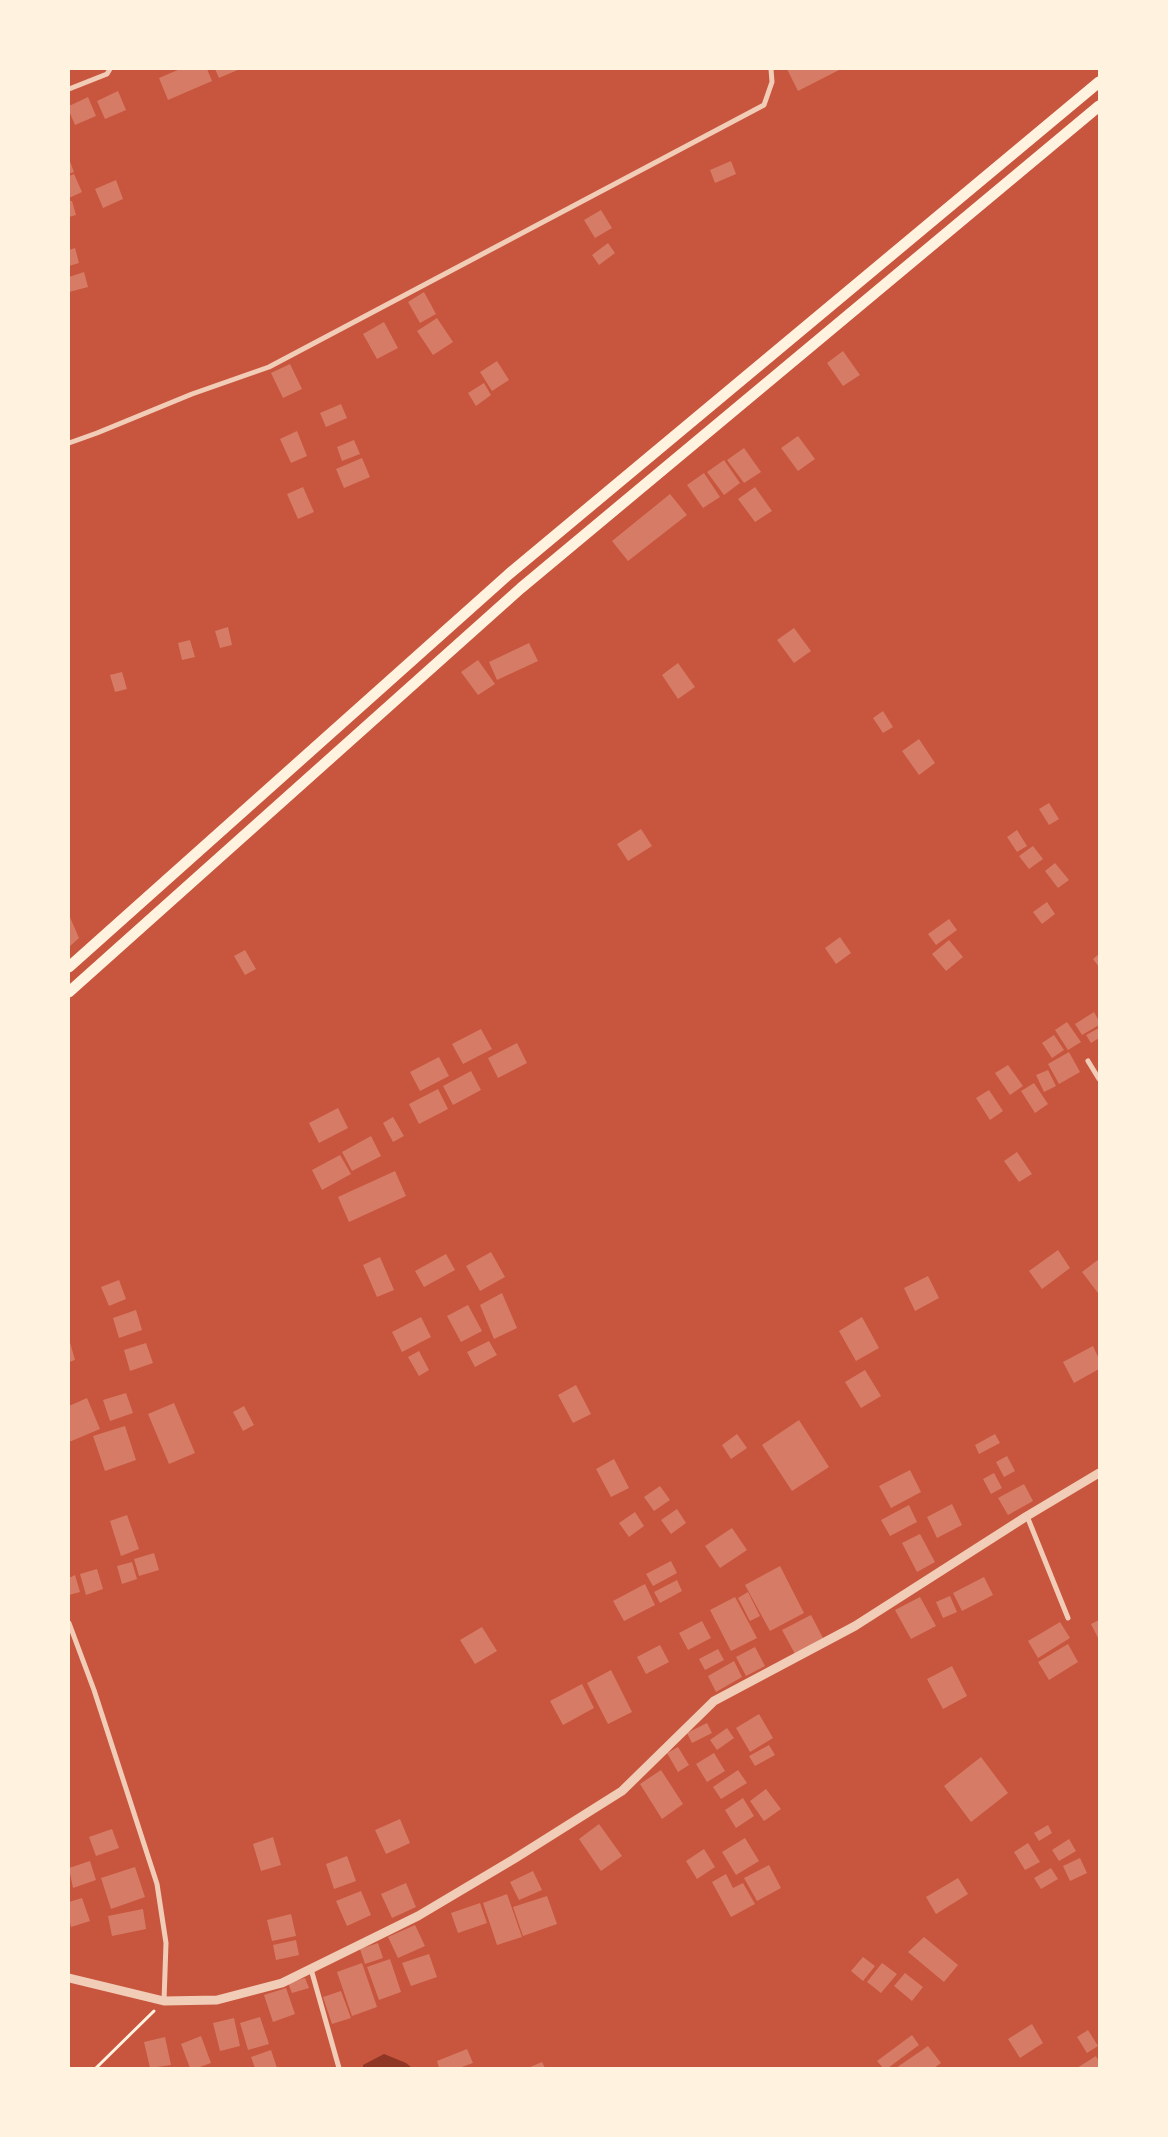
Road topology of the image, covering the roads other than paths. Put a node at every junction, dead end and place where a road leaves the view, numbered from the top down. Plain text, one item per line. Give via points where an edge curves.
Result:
1 (110, 69) edge
2 (770, 69) edge
3 (1099, 82) edge
4 (69, 90) edge
5 (1099, 106) edge
6 (69, 443) edge
7 (69, 967) edge
8 (69, 992) edge
9 (1088, 1061) dead end
10 (1099, 1079) edge
11 (1099, 1473) edge
12 (1027, 1516) junction
13 (1068, 1618) dead end
14 (69, 1623) edge
15 (311, 1969) junction
16 (69, 1978) edge
17 (164, 2001) junction
18 (339, 2068) edge

1 - 4 street via 107,74
2 - 6 street via 772,82 764,105 738,119 269,367
3 - 7 main road via 509,574
5 - 8 main road via 521,588
9 - 10 street
11 - 12 street
12 - 13 street
12 - 15 street via 854,1626 714,1701 622,1791 418,1916
14 - 17 street via 157,1884 166,1943
15 - 17 street via 282,1984 217,2000
15 - 18 street
16 - 17 street

